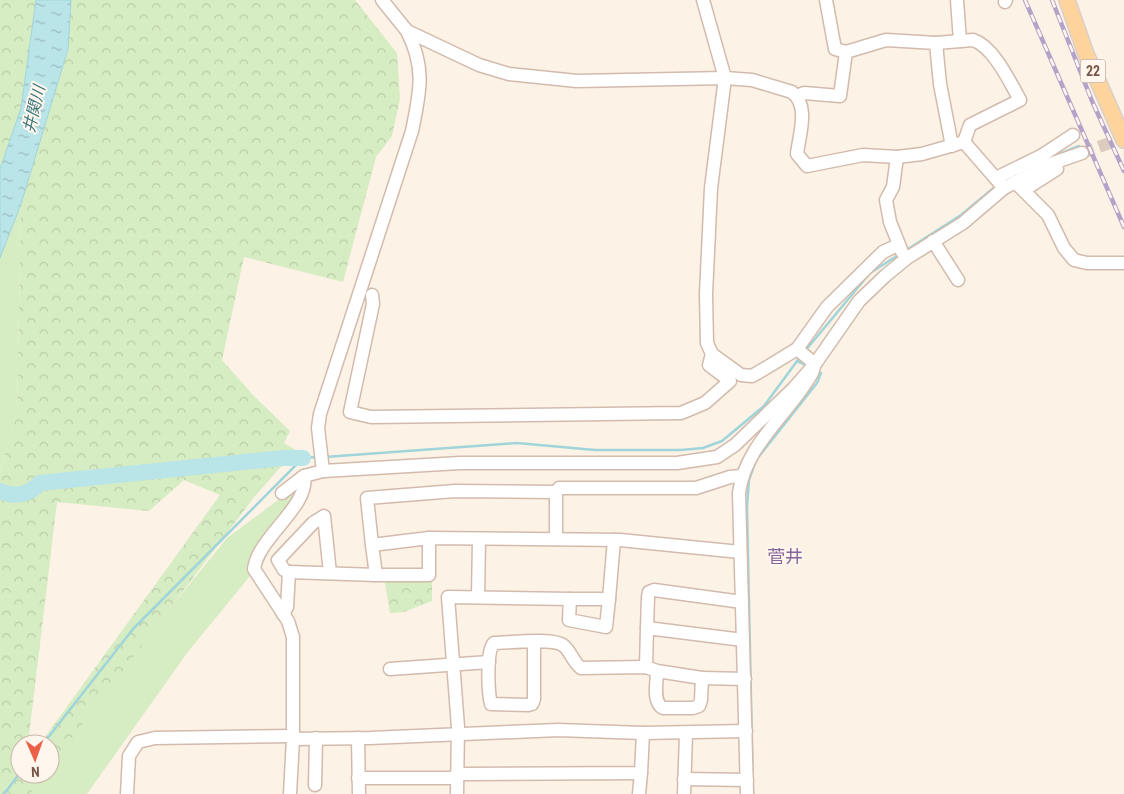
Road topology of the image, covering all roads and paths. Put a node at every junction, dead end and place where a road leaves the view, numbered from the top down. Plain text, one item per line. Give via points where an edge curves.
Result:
1 (382, 0) edge
2 (703, 0) edge
3 (826, 0) edge
4 (956, 0) edge
5 (1067, 0) edge
6 (407, 31) junction
7 (960, 41) junction
8 (936, 43) junction
9 (846, 52) junction
10 (725, 78) junction
11 (797, 96) junction
12 (1073, 135) dead end
13 (1124, 140) edge
14 (958, 144) junction
15 (1082, 156) tunnel mouth
16 (897, 157) junction
17 (1007, 184) junction
18 (933, 241) junction
19 (902, 251) junction
20 (1124, 263) edge
21 (958, 280) dead end
22 (372, 294) dead end
23 (712, 354) junction
24 (806, 356) junction
25 (323, 469) junction
26 (304, 476) junction
27 (741, 476) junction
28 (556, 492) junction
29 (282, 493) dead end
30 (429, 538) junction
31 (479, 540) junction
32 (556, 540) junction
33 (614, 540) junction
34 (372, 545) junction
35 (740, 552) junction
36 (289, 572) junction
37 (330, 573) junction
38 (376, 575) junction
39 (478, 597) junction
40 (570, 598) junction
41 (608, 599) junction
42 (742, 602) junction
43 (283, 614) junction
44 (648, 628) junction
45 (743, 640) junction
46 (534, 642) junction
47 (489, 662) junction
48 (453, 663) junction
49 (390, 668) dead end
50 (652, 669) junction
51 (702, 678) junction
52 (745, 680) junction
53 (746, 732) junction
54 (643, 733) junction
55 (686, 733) junction
56 (457, 734) junction
57 (293, 737) junction
58 (316, 738) junction
59 (358, 738) junction
60 (641, 773) junction
61 (457, 776) junction
62 (358, 778) junction
63 (684, 779) junction
64 (747, 780) junction
65 (315, 785) dead end
66 (127, 794) edge
67 (290, 794) edge
68 (358, 794) edge
69 (457, 794) edge
70 (639, 794) edge
71 (684, 794) edge
72 (747, 794) edge

1 - 6 street
2 - 10 street
3 - 9 street via 835,49
4 - 7 street
5 - 13 main road, 22 via 1086,54
6 - 10 street via 479,65 509,74 577,81
6 - 25 street via 419,56 420,94 410,140 320,414 318,428
7 - 8 street
7 - 14 street via 979,42 998,61 1020,100 970,125
8 - 9 street via 886,40
8 - 14 street via 940,84
9 - 11 street via 840,96 804,93
10 - 11 street via 752,80
10 - 23 street via 711,188 708,243 706,343
11 - 16 street via 802,110 797,154 807,166 863,155
12 - 17 street
14 - 16 street
14 - 17 street
15 - 17 street via 1050,164
16 - 19 street via 895,180 886,200
17 - 18 street via 963,223
17 - 20 street via 1048,215 1064,248 1074,260
18 - 19 street
18 - 21 street
19 - 24 street
19 - 24 street via 883,252 828,307
22 - 23 street via 350,412 371,418 681,413 705,404 730,381 709,364
23 - 24 street via 741,375 752,376
24 - 25 street via 735,445 717,457 697,461 460,463
24 - 27 street via 806,384 750,456
25 - 26 street
26 - 29 street
26 - 43 street via 305,487 300,497 255,560 254,569 260,581
27 - 28 street via 696,488 559,488
27 - 35 street
28 - 32 street
28 - 34 street via 455,491 367,498
30 - 31 street via 472,537
30 - 34 street
30 - 38 street via 429,575
31 - 32 street
31 - 39 street
32 - 33 street
33 - 35 street
33 - 41 street
34 - 38 street
35 - 42 street
36 - 37 street
36 - 37 street via 278,560 313,523 324,516
36 - 43 street via 287,607
37 - 38 street
39 - 40 street
39 - 48 street via 442,598
40 - 41 street
40 - 41 street via 569,620 606,627
42 - 44 street via 654,590 648,597
42 - 45 street
43 - 57 street via 293,643
44 - 45 street
44 - 50 street
45 - 52 street
46 - 47 street via 494,643 490,647
46 - 47 street via 532,704 491,704
46 - 50 street via 560,643 580,668
47 - 48 street
48 - 49 street
48 - 56 street
50 - 51 street
50 - 51 street via 657,700 663,708 699,706
51 - 52 street
52 - 53 street
53 - 55 street
53 - 64 street
54 - 55 street
54 - 56 street via 558,730
54 - 60 street
55 - 63 street
56 - 59 street
56 - 61 street
57 - 58 street
57 - 66 street via 155,738 138,742 129,756
57 - 67 street
58 - 59 street
58 - 65 street
59 - 62 street
60 - 61 street
60 - 70 street
61 - 62 street
61 - 69 street
62 - 68 street
63 - 64 street
63 - 71 street
64 - 72 street

